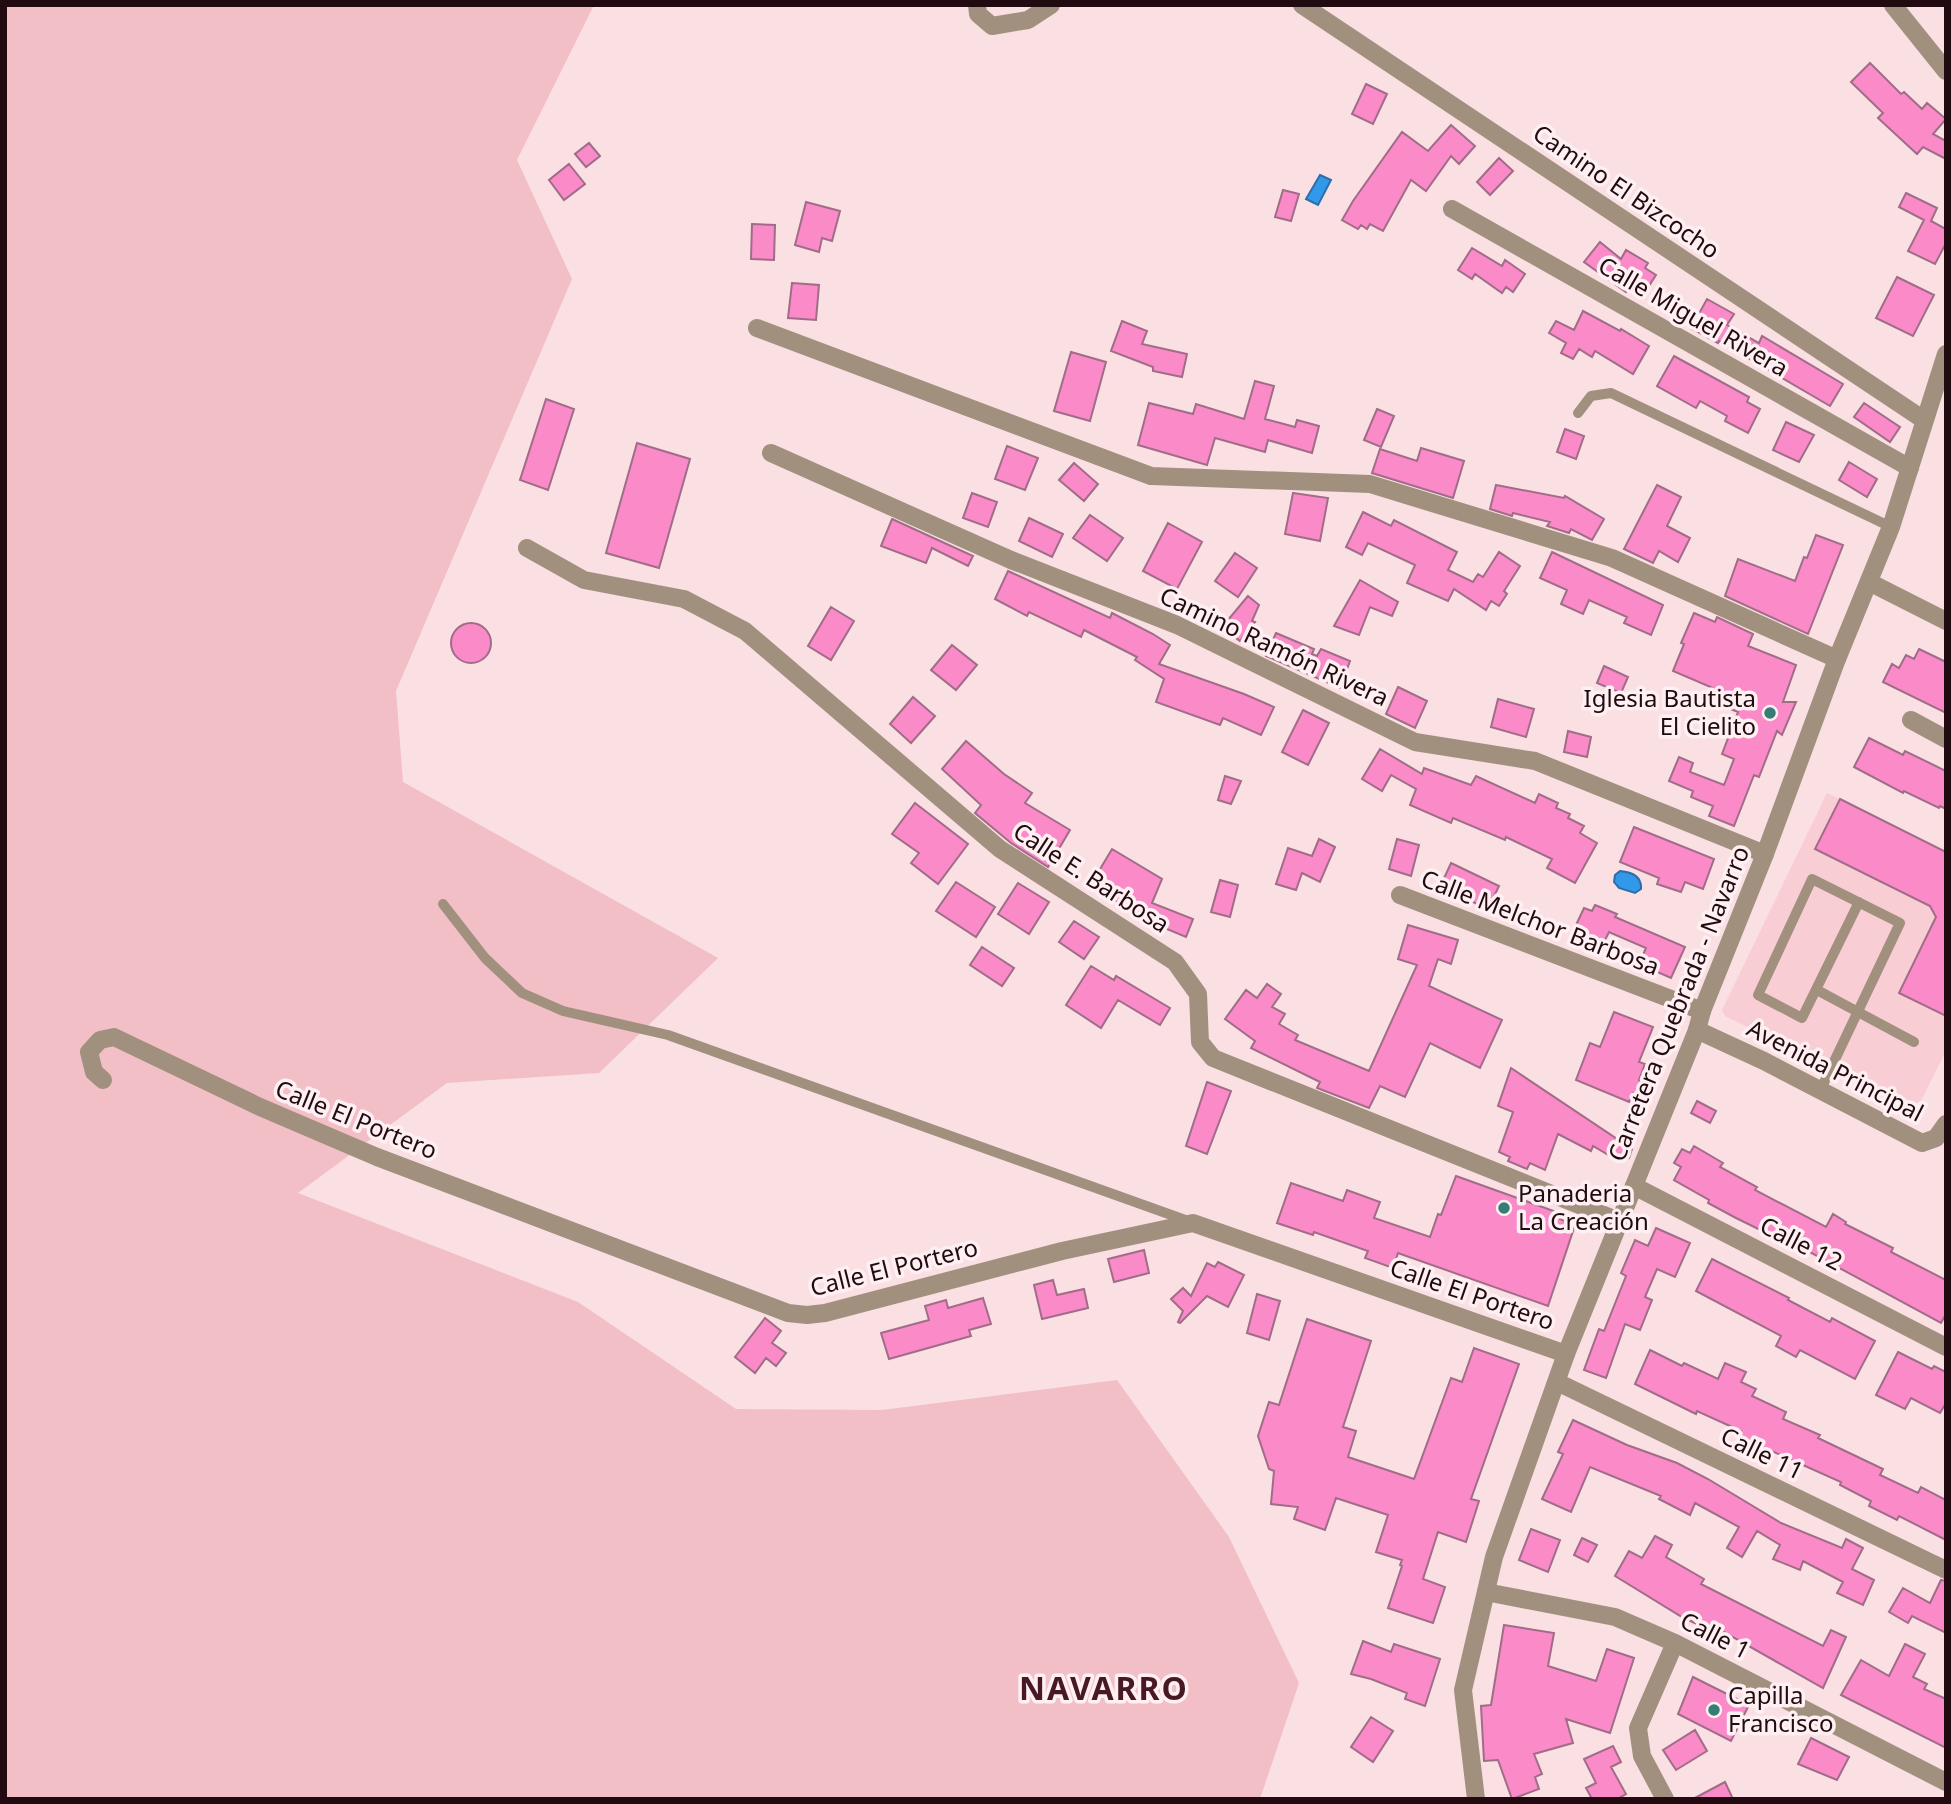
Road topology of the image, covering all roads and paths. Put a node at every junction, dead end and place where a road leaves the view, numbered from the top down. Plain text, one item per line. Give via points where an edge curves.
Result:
1 (977, 5) edge
2 (1051, 5) edge
3 (1302, 5) edge
4 (1893, 5) edge
5 (1946, 71) edge
6 (1452, 209) dead end
7 (757, 328) dead end
8 (1946, 354) edge
9 (1578, 413) dead end
10 (1924, 420) junction
11 (771, 453) dead end
12 (1910, 468) junction
13 (1891, 527) junction
14 (527, 548) dead end
15 (1869, 582) junction
16 (1946, 621) edge
17 (1837, 659) junction
18 (1911, 720) dead end
19 (1946, 739) edge
20 (1765, 854) junction
21 (1400, 895) dead end
22 (1859, 902) junction
23 (443, 904) dead end
24 (1817, 990) junction
25 (1702, 1011) junction
26 (1859, 1013) junction
27 (1697, 1030) junction
28 (1914, 1042) dead end
29 (103, 1080) dead end
30 (1820, 1091) junction
31 (1946, 1124) edge
32 (1634, 1185) junction
33 (1619, 1221) junction
34 (1193, 1223) junction
35 (1946, 1346) edge
36 (1566, 1354) junction
37 (1557, 1382) junction
38 (1946, 1570) edge
39 (1486, 1592) junction
40 (1675, 1643) junction
41 (1946, 1782) edge
42 (1476, 1799) edge
43 (1665, 1799) edge

1 - 2 street via 978,14 992,26 1028,20
3 - 10 street, Camino El Bizcocho
4 - 5 street
6 - 12 street, Calle Miguel Rivera
7 - 17 street via 1151,476 1370,484 1612,558
8 - 10 street, Carretera Quebrada - Navarro
9 - 13 lane via 1591,396 1611,393
10 - 12 street, Carretera Quebrada - Navarro
11 - 20 street, Camino Ramón Rivera via 1011,560 1177,625 1415,742 1535,761
12 - 13 street, Carretera Quebrada - Navarro
13 - 15 street, Carretera Quebrada - Navarro
14 - 33 street, Calle E. Barbosa via 584,580 684,599 745,631 1000,849 1174,962 1198,994 1200,1042 1213,1058
15 - 16 street
15 - 17 street, Carretera Quebrada - Navarro
17 - 20 street, Carretera Quebrada - Navarro
18 - 19 street
20 - 25 street, Carretera Quebrada - Navarro
21 - 25 street, Calle Melchor Barbosa
22 - 24 lane
22 - 24 lane via 1812,879 1758,995 1802,1017
22 - 26 lane via 1900,923
23 - 34 lane via 485,958 522,993 564,1011 668,1035
24 - 26 lane
25 - 27 street, Carretera Quebrada - Navarro
26 - 28 lane
26 - 30 lane
27 - 30 street, Avenida Principal
27 - 32 street, Carretera Quebrada - Navarro
29 - 34 street, Calle El Portero via 94,1072 89,1052 100,1040 114,1037 377,1157 788,1313 836,1310 1062,1251
30 - 31 street, Avenida Principal via 1922,1143 1936,1138
32 - 33 street, Carretera Quebrada - Navarro
32 - 35 street, Calle 12
33 - 36 street, Carretera Quebrada - Navarro
34 - 36 street, Calle El Portero
36 - 37 street, Carretera Quebrada - Navarro
37 - 38 street, Calle 11
37 - 39 street, Carretera Quebrada - Navarro via 1494,1557
39 - 40 street, Calle 1 via 1615,1617
39 - 42 street, Carretera Quebrada - Navarro via 1463,1690
40 - 41 street, Calle 1
40 - 43 street via 1638,1728 1642,1756

